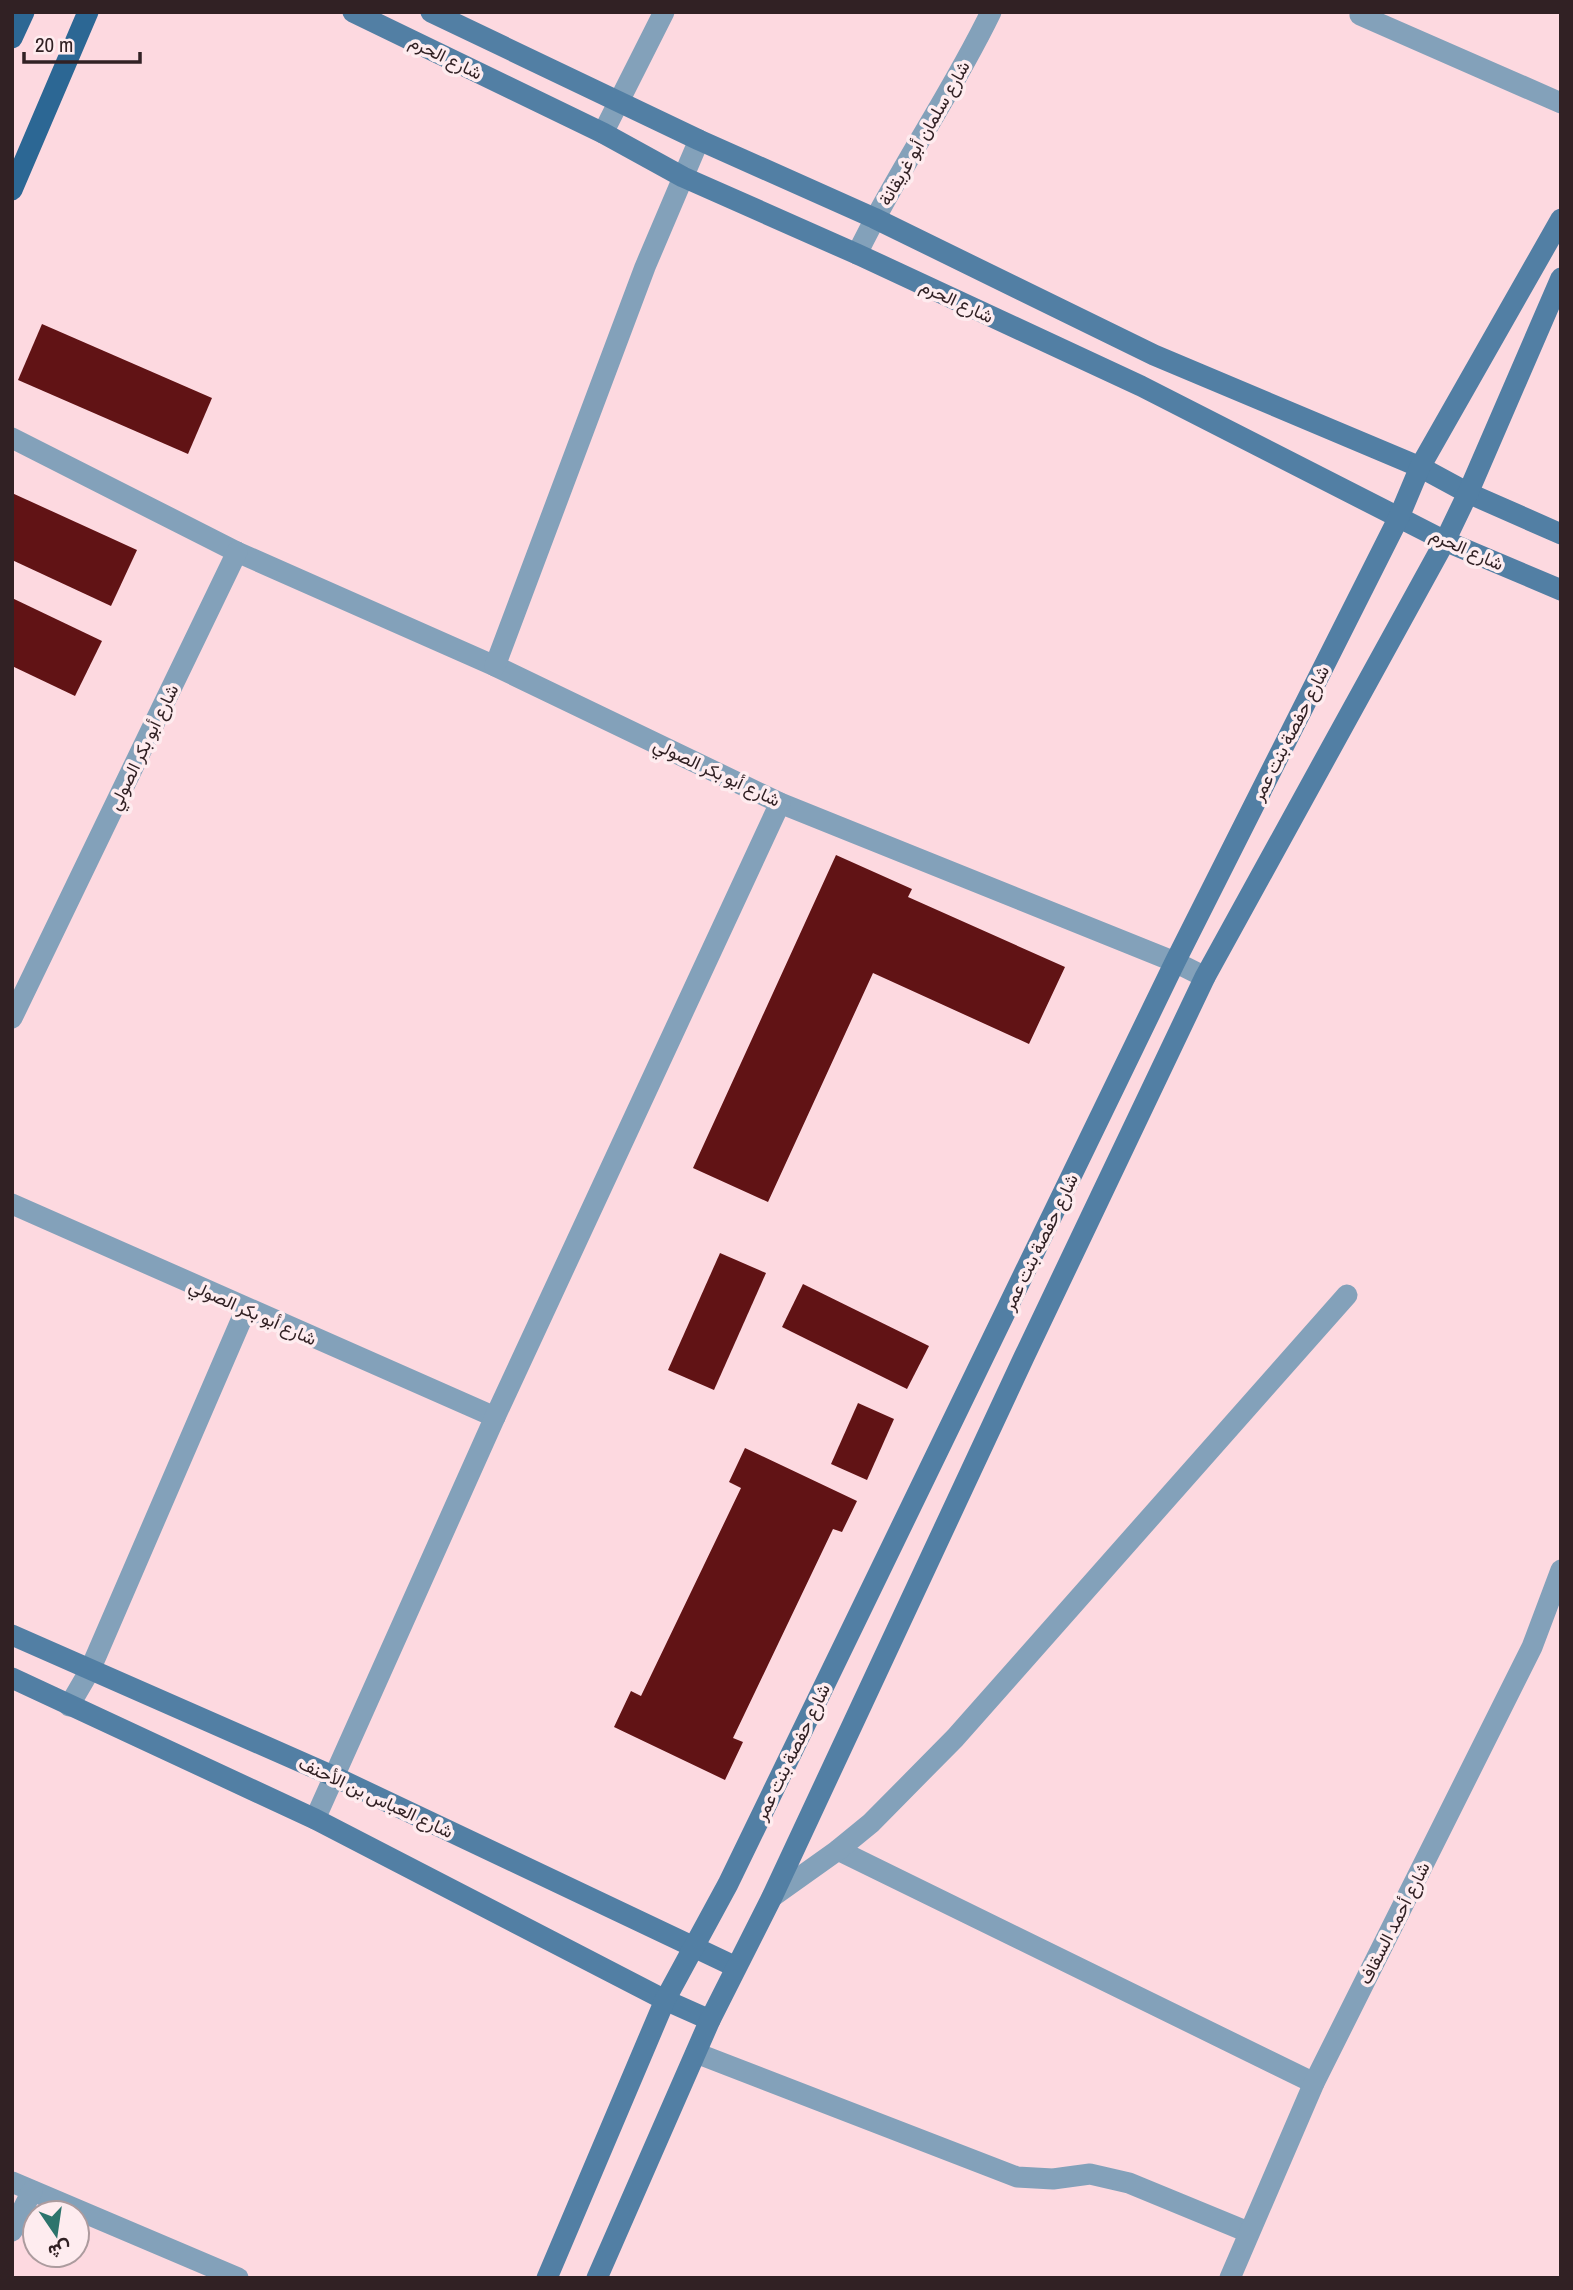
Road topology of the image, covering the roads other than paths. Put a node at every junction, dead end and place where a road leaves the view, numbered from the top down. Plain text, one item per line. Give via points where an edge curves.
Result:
1 (24, 12) edge
2 (88, 12) edge
3 (354, 12) edge
4 (431, 12) edge
5 (664, 12) edge
6 (991, 12) edge
7 (1360, 15) dead end
8 (12, 38) edge
9 (619, 102) junction
10 (1561, 103) edge
11 (603, 133) junction
12 (699, 140) junction
13 (683, 177) junction
14 (12, 190) edge
15 (874, 218) junction
16 (1561, 219) edge
17 (857, 254) junction
18 (1561, 278) edge
19 (1154, 355) junction
20 (1141, 386) junction
21 (12, 438) edge
22 (1420, 467) junction
23 (1468, 493) junction
24 (1399, 517) junction
25 (1561, 534) edge
26 (1445, 541) junction
27 (237, 552) junction
28 (1561, 590) edge
29 (495, 667) junction
30 (780, 803) junction
31 (1175, 962) junction
32 (1205, 977) junction
33 (12, 1018) edge
34 (12, 1205) edge
35 (1347, 1295) dead end
36 (246, 1309) junction
37 (495, 1417) junction
38 (1561, 1570) edge
39 (12, 1635) edge
40 (90, 1670) junction
41 (12, 1678) edge
42 (69, 1706) junction
43 (333, 1776) junction
44 (315, 1819) junction
45 (838, 1850) junction
46 (772, 1896) junction
47 (694, 1945) junction
48 (736, 1967) junction
49 (665, 2000) junction
50 (710, 2020) junction
51 (696, 2053) junction
52 (1314, 2083) junction
53 (12, 2182) edge
54 (32, 2191) junction
55 (12, 2231) edge
56 (1248, 2232) junction
57 (238, 2278) edge
58 (547, 2278) edge
59 (597, 2278) edge
60 (1230, 2278) edge

1 - 8 main road
2 - 14 main road
3 - 11 street, شارع الحرم
4 - 9 street, شارع الحرم
5 - 9 street
6 - 15 street, شارع سلمان أبو غريقانة
7 - 10 street
9 - 11 street
9 - 12 street, شارع الحرم
11 - 13 street, شارع الحرم
12 - 13 street
12 - 15 street, شارع الحرم
13 - 17 street, شارع الحرم
13 - 29 street
15 - 17 street, شارع سلمان أبو غريقانة
15 - 19 street, شارع الحرم
16 - 22 street, شارع حفصة بنت عمر
17 - 20 street, شارع الحرم
18 - 23 street, شارع حفصة بنت عمر
19 - 20 street
19 - 22 street, شارع الحرم
20 - 24 street, شارع الحرم
21 - 27 street, شارع أبو بكر الصولي
22 - 23 street, شارع الحرم
22 - 24 street, شارع حفصة بنت عمر
23 - 25 street, شارع الحرم
23 - 26 street, شارع حفصة بنت عمر
24 - 26 street, شارع الحرم
24 - 31 street, شارع حفصة بنت عمر
26 - 28 street, شارع الحرم
26 - 32 street, شارع حفصة بنت عمر
27 - 29 street, شارع أبو بكر الصولي
27 - 33 street, شارع أبو بكر الصولي
29 - 30 street, شارع أبو بكر الصولي
30 - 31 street, شارع أبو بكر الصولي
30 - 37 street
31 - 32 street, شارع أبو بكر الصولي
31 - 47 street, شارع حفصة بنت عمر via 734,1872
32 - 46 street, شارع حفصة بنت عمر
34 - 36 street, شارع أبو بكر الصولي
35 - 45 street via 955,1738
36 - 37 street, شارع أبو بكر الصولي
36 - 40 street
37 - 43 street
38 - 52 street, شارع أحمد السقاف via 1532,1647
39 - 40 street, شارع العباس بن الأحنف
40 - 42 street
40 - 43 street, شارع العباس بن الأحنف
41 - 42 street
42 - 44 street
43 - 44 street
43 - 47 street, شارع العباس بن الأحنف
44 - 49 street
45 - 46 street
45 - 52 street
46 - 48 street, شارع حفصة بنت عمر
47 - 48 street, شارع العباس بن الأحنف
47 - 49 street, شارع حفصة بنت عمر
48 - 50 street, شارع حفصة بنت عمر
49 - 50 street
49 - 58 street, شارع حفصة بنت عمر
50 - 51 street, شارع حفصة بنت عمر
51 - 56 street via 1017,2178 1090,2174 1129,2183
51 - 59 street, شارع حفصة بنت عمر
52 - 56 street, شارع أحمد السقاف
53 - 54 street
54 - 55 street
54 - 57 street
56 - 60 street, شارع أحمد السقاف

